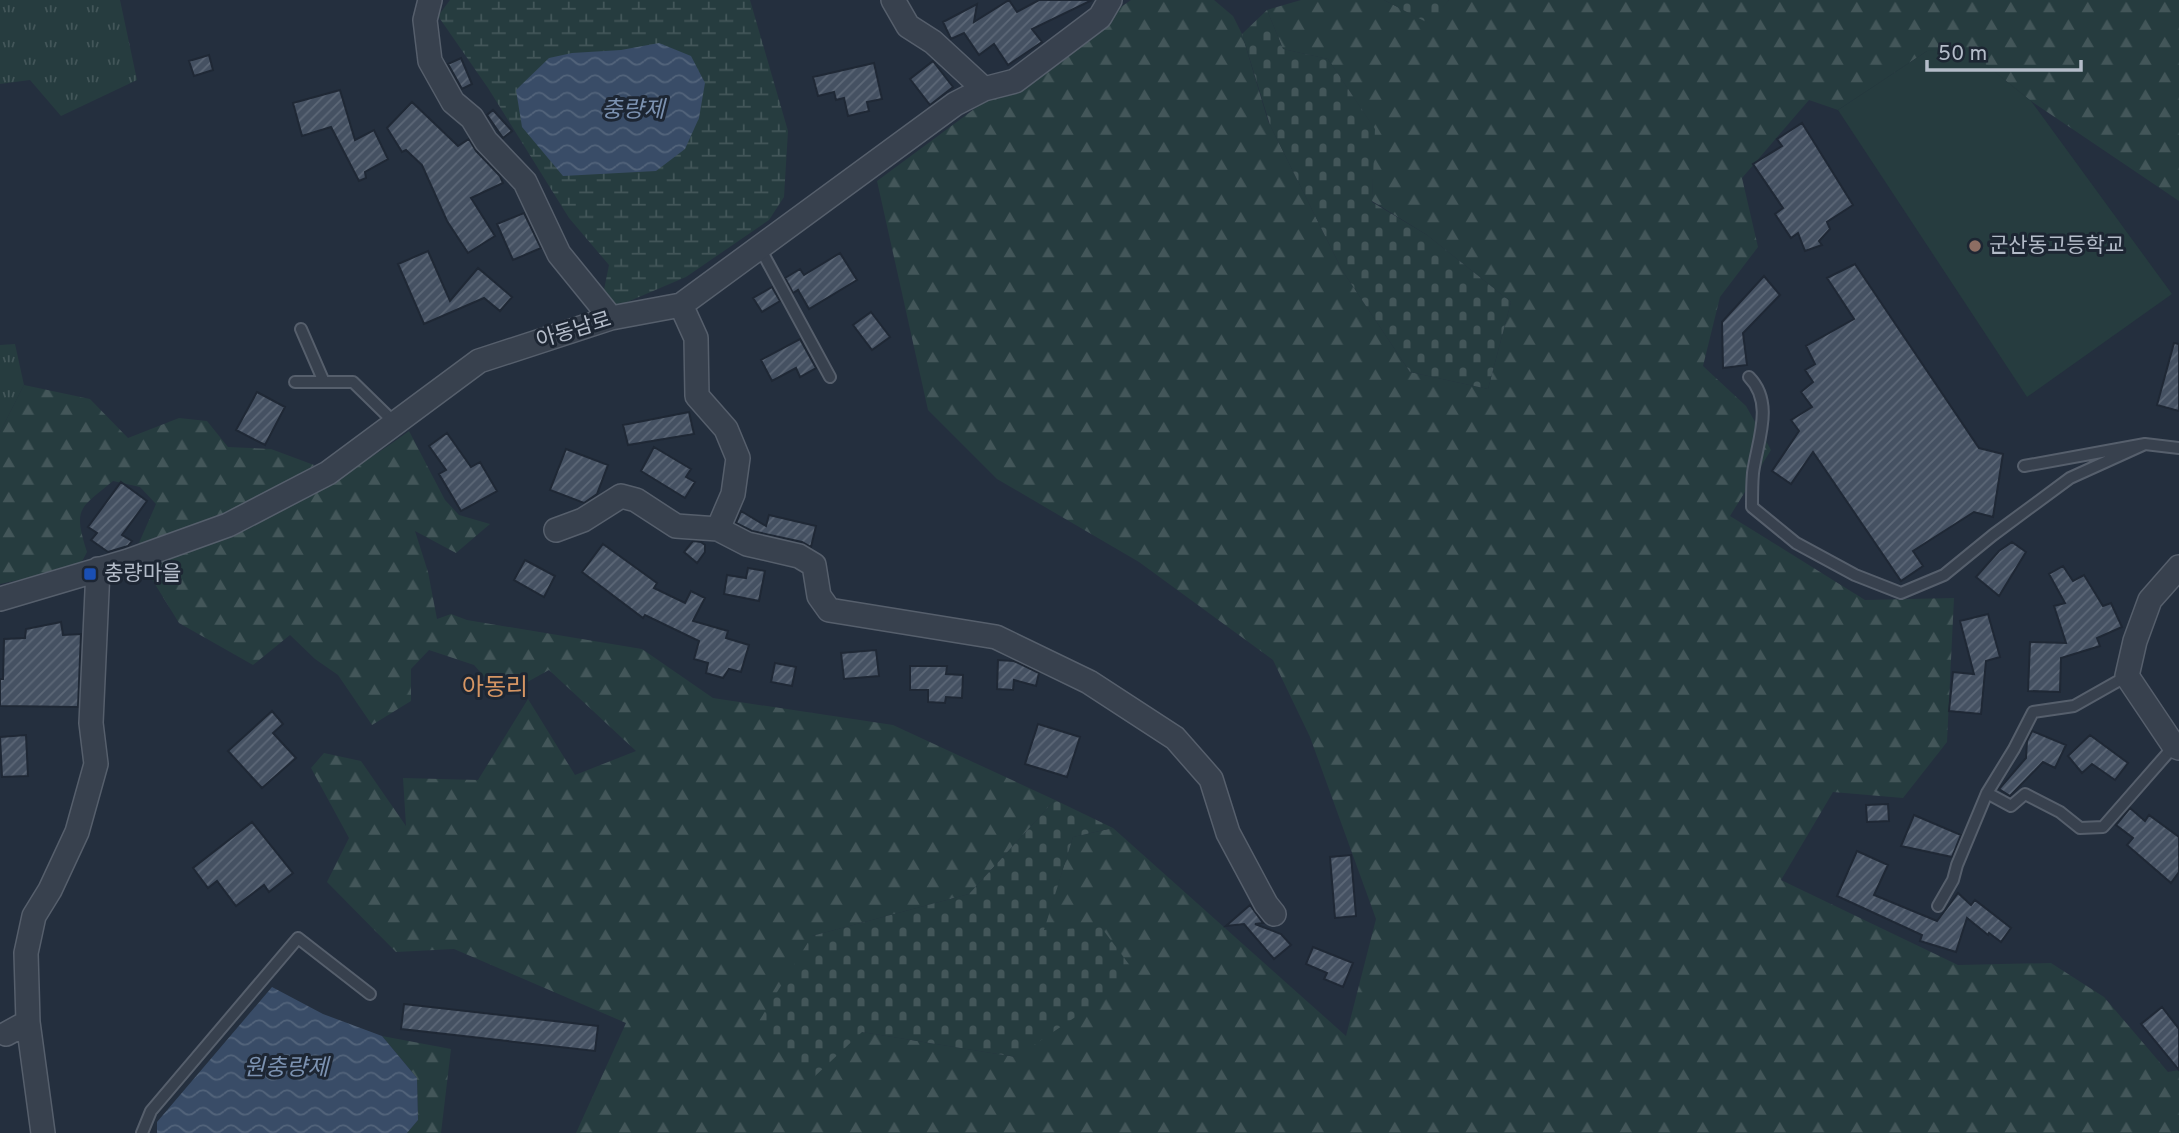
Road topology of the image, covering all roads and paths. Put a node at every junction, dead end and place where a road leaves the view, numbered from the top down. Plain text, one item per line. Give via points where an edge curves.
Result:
1 (430, 0) edge
2 (893, 0) edge
3 (1110, 0) edge
4 (984, 89) junction
5 (760, 248) junction
6 (681, 305) junction
7 (611, 318) junction
8 (301, 329) dead end
9 (830, 377) dead end
10 (1749, 377) dead end
11 (295, 382) dead end
12 (324, 382) junction
13 (396, 424) junction
14 (2145, 443) junction
15 (2179, 448) edge
16 (2024, 466) dead end
17 (718, 529) junction
18 (556, 530) dead end
19 (2179, 567) edge
20 (98, 569) junction
21 (0, 599) edge
22 (2127, 676) junction
23 (2177, 748) edge
24 (1987, 793) junction
25 (1938, 906) dead end
26 (1275, 914) dead end
27 (370, 994) dead end
28 (28, 1022) junction
29 (6, 1034) dead end
30 (43, 1133) edge
31 (142, 1133) edge

1 - 7 street via 425,20 430,61 453,102 525,182 559,254
2 - 4 street via 908,26 933,42
3 - 4 street, 아동남로 via 1100,17 1015,81
4 - 5 street, 아동남로 via 955,104
5 - 6 street, 아동남로
5 - 9 lane
6 - 7 street, 아동남로
6 - 17 street via 696,338 697,396 726,429 738,458 733,494
7 - 13 street, 아동남로 via 480,361
8 - 12 lane
10 - 14 lane via 1759,387 1763,428 1753,473 1752,507 1796,543 1855,575 1901,593 1944,576 2070,478
11 - 12 lane
12 - 13 lane via 353,382
13 - 20 street, 아동남로 via 328,473 228,525
14 - 15 lane
14 - 16 lane
17 - 18 street via 676,526 636,500 621,496 583,520
17 - 26 street via 747,544 799,556 814,565 819,596 829,610 996,637 1089,681 1175,738 1212,779 1228,833
19 - 22 street via 2150,600
20 - 21 street, 아동남로
20 - 28 street via 92,723 96,764 77,832 34,916 26,953
22 - 23 street
22 - 24 lane via 2074,706 2033,712
23 - 24 lane via 2103,827 2080,828 2025,794 2011,806
24 - 25 lane
27 - 31 lane via 298,938 151,1111
28 - 29 street
28 - 30 street

